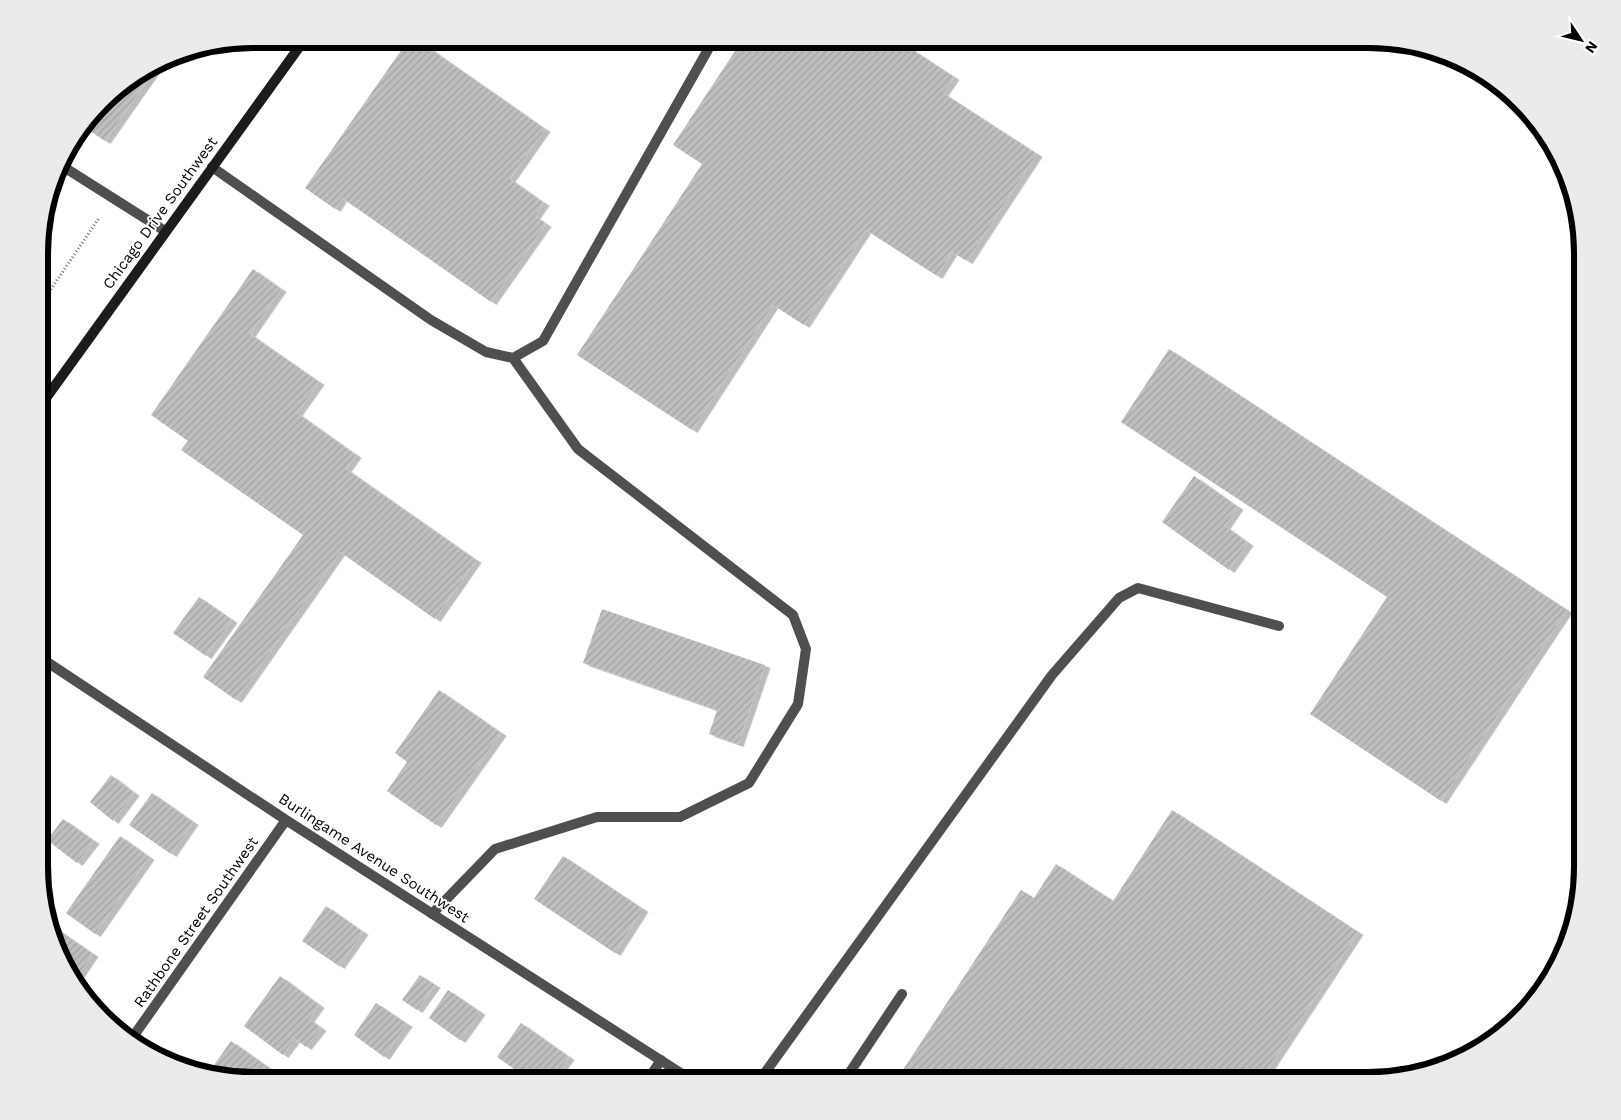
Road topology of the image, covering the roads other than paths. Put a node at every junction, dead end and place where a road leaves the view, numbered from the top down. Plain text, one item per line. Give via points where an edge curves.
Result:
1 (298, 48) edge
2 (709, 48) edge
3 (212, 167) junction
4 (66, 168) edge
5 (165, 231) junction
6 (513, 358) junction
7 (48, 394) edge
8 (1279, 626) dead end
9 (48, 663) edge
10 (286, 820) junction
11 (432, 914) junction
12 (902, 994) dead end
13 (134, 1035) edge
14 (661, 1060) junction
15 (653, 1072) edge
16 (679, 1072) edge
17 (765, 1072) edge
18 (850, 1072) edge

1 - 3 main road, Chicago Drive Southwest
2 - 6 street via 543,341
3 - 5 main road, Chicago Drive Southwest
3 - 6 street via 431,320 486,352
4 - 5 street
5 - 7 main road, Chicago Drive Southwest
6 - 11 street via 578,450 793,615 806,649 798,704 749,783 680,817 597,817 496,849
8 - 17 street via 1138,588 1119,598 1052,675
9 - 10 street, Burlingame Avenue Southwest
10 - 11 street, Burlingame Avenue Southwest
10 - 13 street, Rathbone Street Southwest
11 - 14 street, Burlingame Avenue Southwest
12 - 18 street
14 - 15 street
14 - 16 street, Burlingame Avenue Southwest

